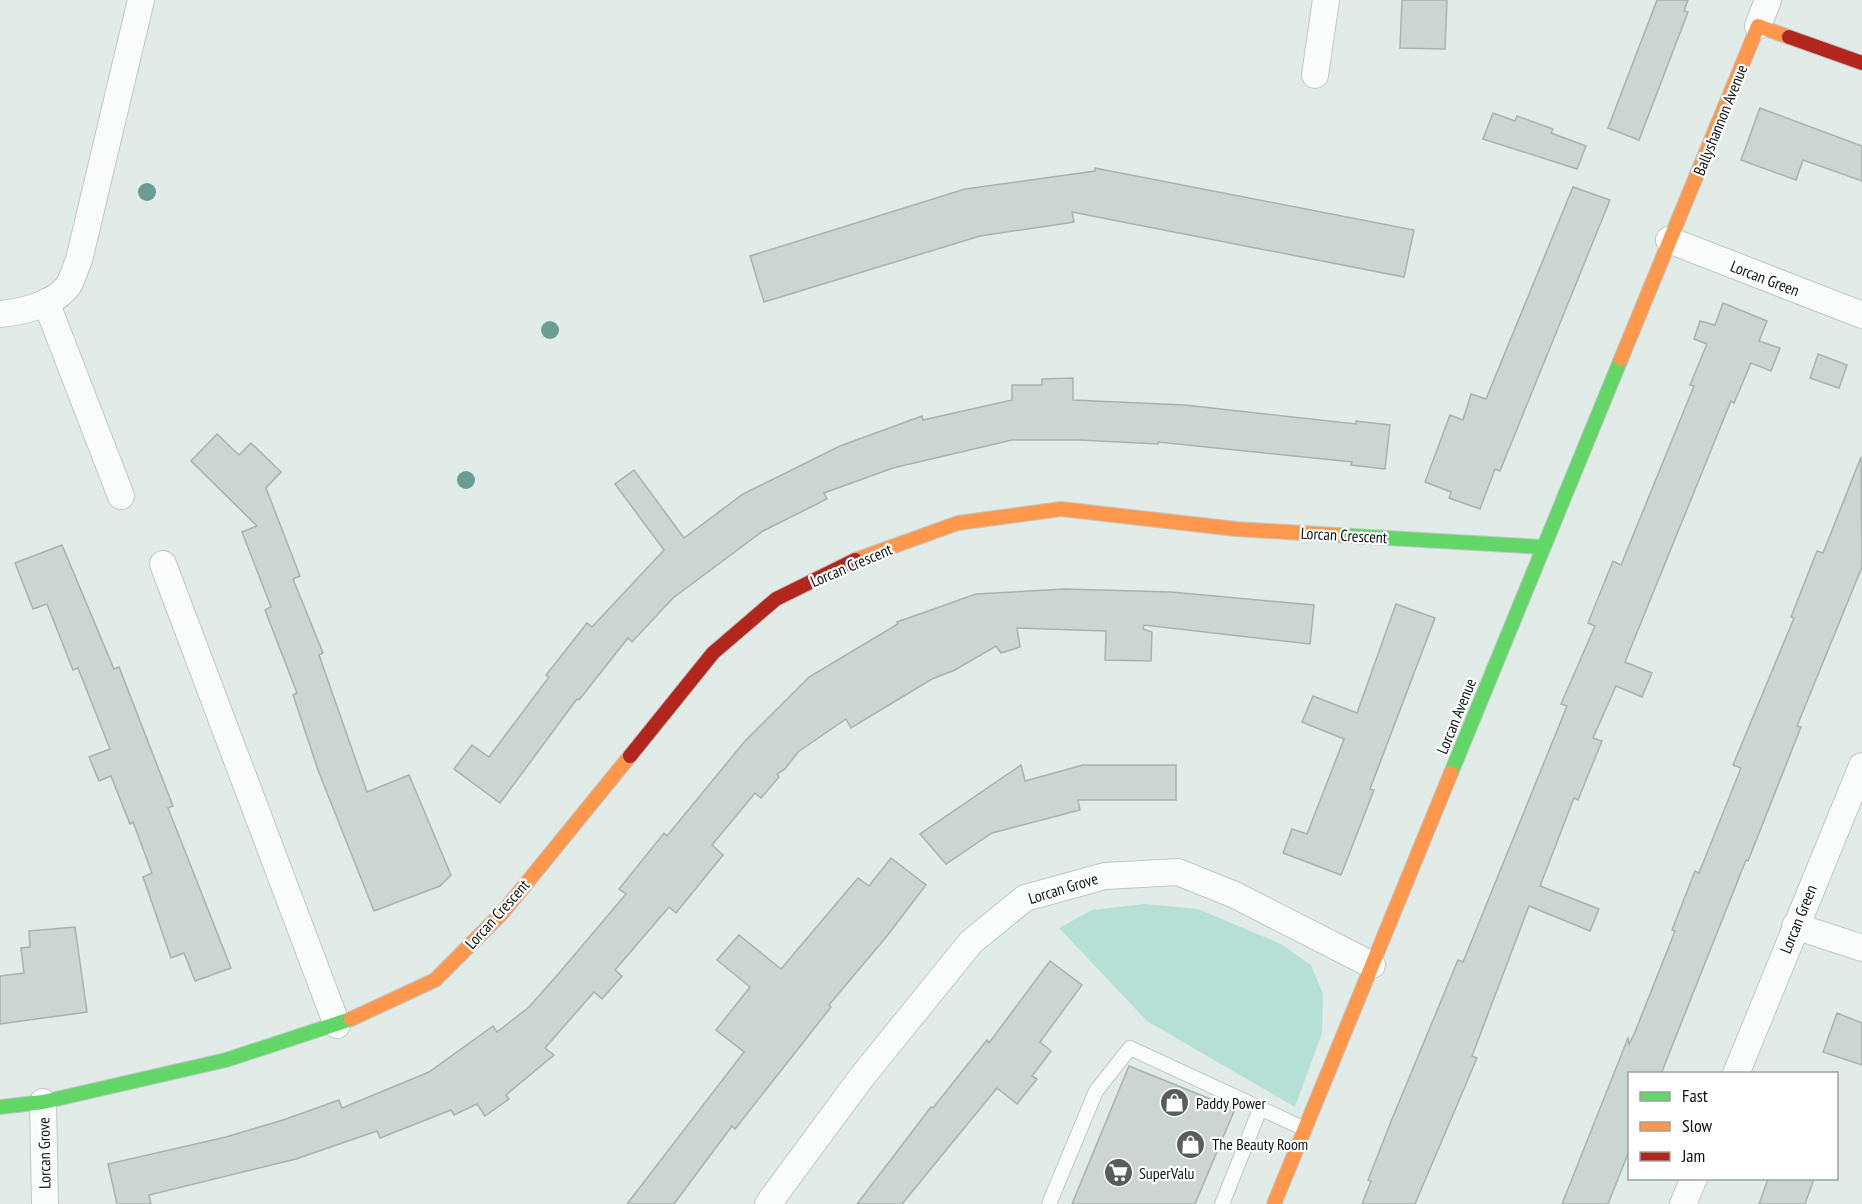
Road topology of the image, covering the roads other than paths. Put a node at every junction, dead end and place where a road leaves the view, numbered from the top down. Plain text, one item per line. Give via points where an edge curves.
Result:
1 (141, 0) edge
2 (1326, 0) edge
3 (1768, 0) edge
4 (1758, 26) junction
5 (1862, 63) edge
6 (1315, 75) dead end
7 (1669, 240) junction
8 (46, 302) junction
9 (0, 315) edge
10 (1862, 315) edge
11 (122, 496) dead end
12 (1543, 547) junction
13 (163, 564) dead end
14 (1862, 766) edge
15 (1796, 926) junction
16 (1862, 948) edge
17 (1372, 964) junction
18 (337, 1025) junction
19 (1737, 1072) edge
20 (43, 1102) junction
21 (0, 1107) edge
22 (1260, 1109) junction
23 (1305, 1129) junction
24 (1694, 1180) edge
25 (45, 1204) edge
26 (768, 1204) edge
27 (1049, 1204) edge
28 (1222, 1204) edge
29 (1274, 1204) edge
30 (1683, 1204) edge

1 - 8 street via 79,260 67,286
2 - 6 street
3 - 4 street, Ballyshannon Avenue
4 - 5 street
4 - 7 street, Ballyshannon Avenue
7 - 10 street, Lorcan Green
7 - 12 street, Lorcan Avenue
8 - 9 street via 22,312
8 - 11 street
12 - 17 street, Lorcan Avenue
12 - 18 street, Lorcan Crescent via 1236,529 1061,509 958,523 853,561 776,599 713,653 503,912 435,980
13 - 18 street
14 - 15 street, Lorcan Green
15 - 16 street
15 - 19 street, Lorcan Green
17 - 23 street, Lorcan Avenue
17 - 26 street, Lorcan Grove via 1235,895 1178,872 1105,876 1025,898 971,942 861,1078
18 - 20 street, Lorcan Crescent via 226,1060
20 - 21 street, Lorcan Crescent
20 - 25 street, Lorcan Grove
22 - 23 lane
22 - 27 lane via 1130,1048 1096,1091
22 - 28 lane
23 - 29 street, Lorcan Avenue
24 - 30 street

